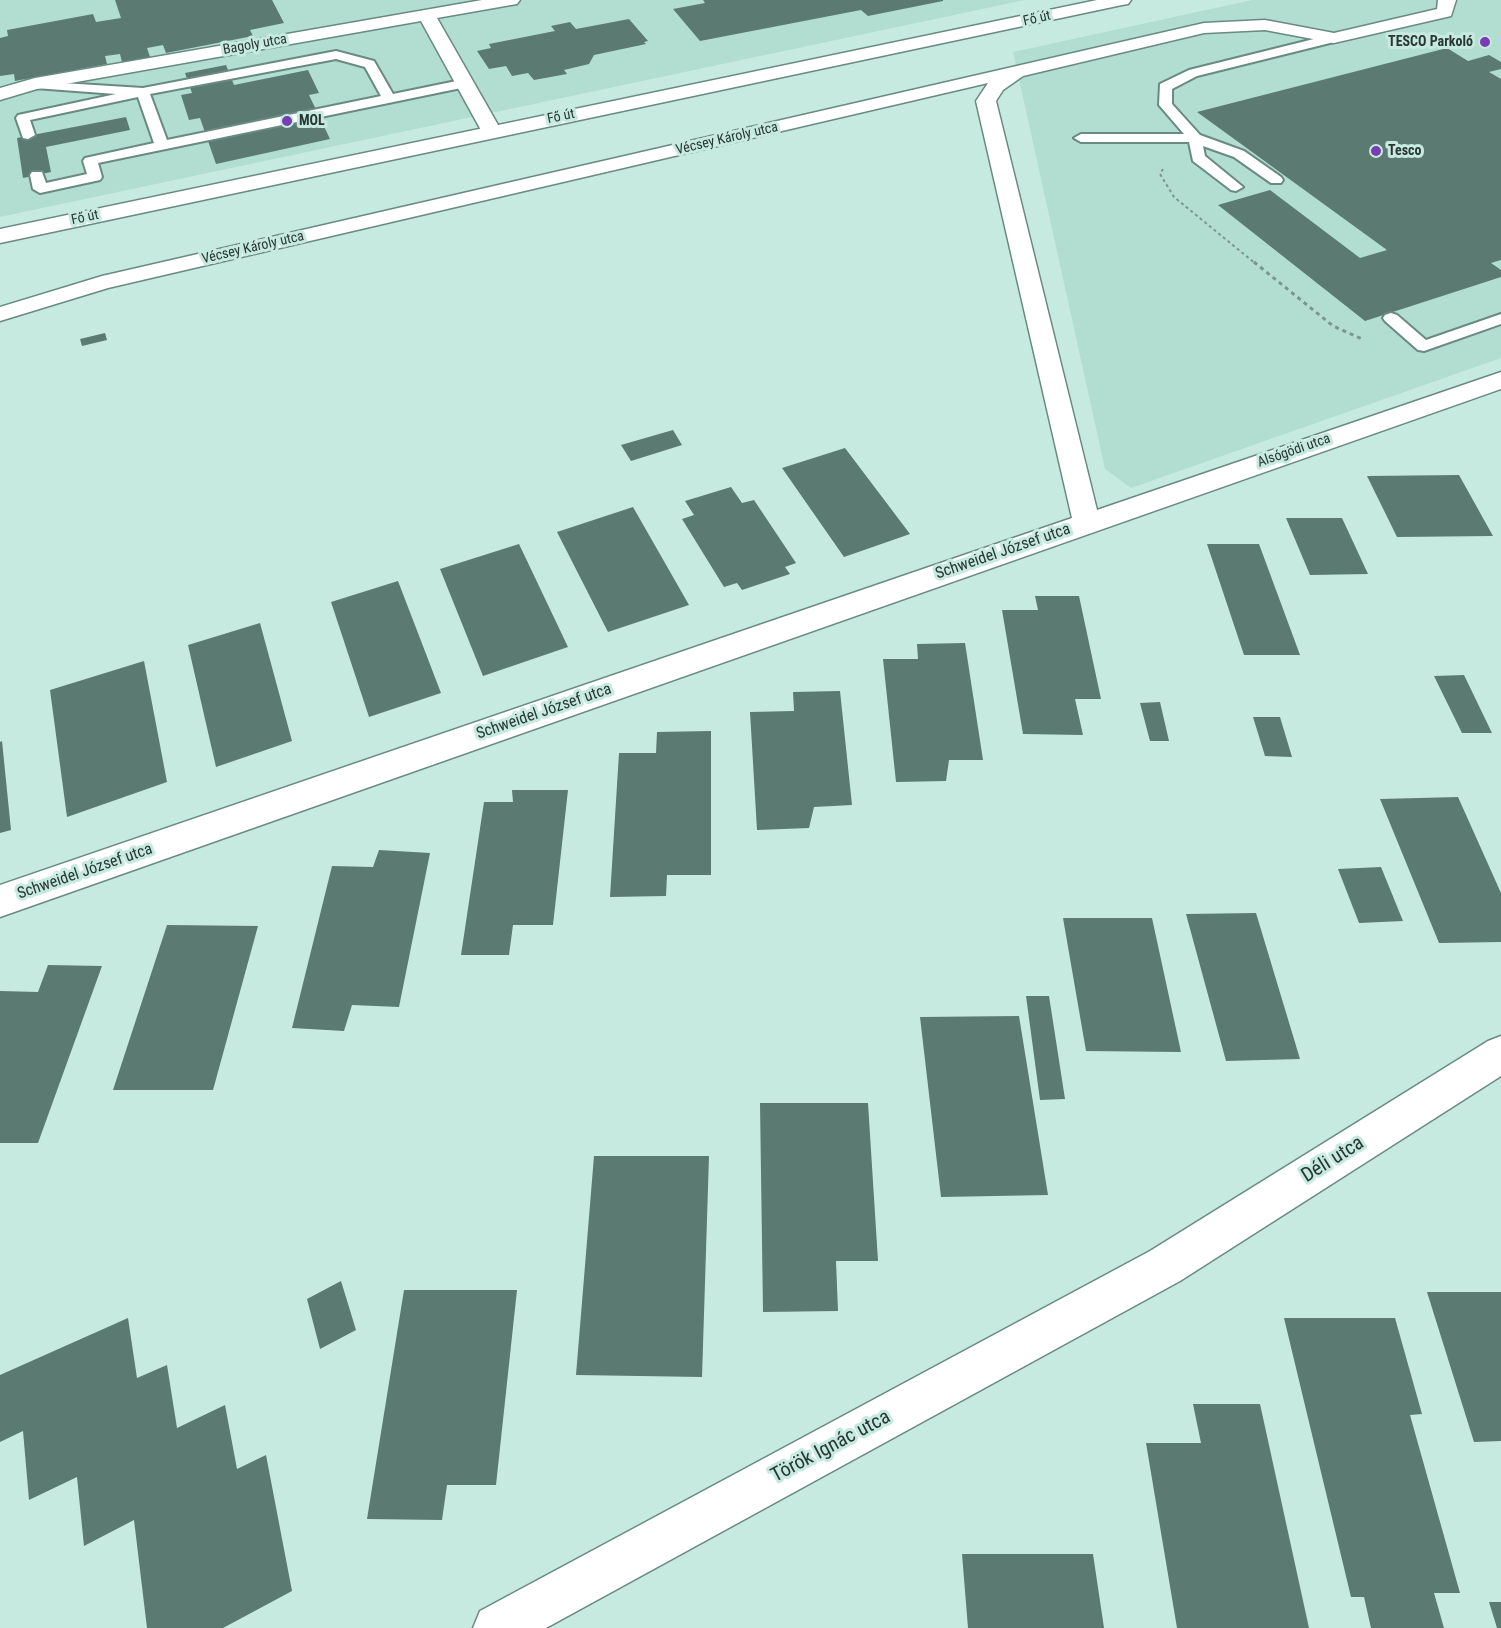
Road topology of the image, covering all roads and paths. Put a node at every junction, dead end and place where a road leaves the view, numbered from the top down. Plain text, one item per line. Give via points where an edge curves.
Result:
1 (511, 0) edge
2 (1122, 0) edge
3 (1447, 0) edge
4 (426, 15) junction
5 (1334, 38) junction
6 (1016, 73) junction
7 (466, 83) junction
8 (35, 84) junction
9 (143, 92) junction
10 (0, 94) edge
11 (389, 99) junction
12 (492, 132) junction
13 (28, 135) dead end
14 (1081, 138) dead end
15 (1195, 138) junction
16 (162, 145) junction
17 (37, 175) dead end
18 (1276, 180) dead end
19 (1236, 187) dead end
20 (0, 236) edge
21 (0, 314) edge
22 (1391, 318) dead end
23 (1501, 319) edge
24 (1424, 346) junction
25 (1501, 380) edge
26 (1087, 523) junction
27 (0, 902) edge
28 (1501, 1054) edge
29 (1165, 1266) joint
30 (497, 1628) edge

1 - 4 street, Bagoly utca
2 - 12 street, Fő út
3 - 5 street, Vécsey Károly utca via 1445,12
4 - 7 street
4 - 8 street, Bagoly utca
5 - 6 street, Vécsey Károly utca via 1264,25 1214,27
5 - 15 lane via 1193,73 1165,87 1166,105
6 - 21 street, Vécsey Károly utca via 102,283
6 - 26 street via 996,86 986,100
7 - 11 lane
7 - 12 street
8 - 9 lane
8 - 10 street, Bagoly utca
9 - 11 lane via 336,55 370,63
9 - 13 lane via 23,118
9 - 16 lane
11 - 16 lane
12 - 20 street, Fő út
14 - 15 lane
15 - 18 lane via 1239,154
15 - 19 lane via 1198,159
15 - 24 path via 1170,156 1160,174 1174,197 1333,326 1375,344
16 - 17 lane via 90,160 95,177 40,189
22 - 24 lane
23 - 24 lane
25 - 26 street, Alsógödi utca
26 - 27 street, Schweidel József utca
28 - 29 street, Déli utca
29 - 30 street, Török Ignác utca

